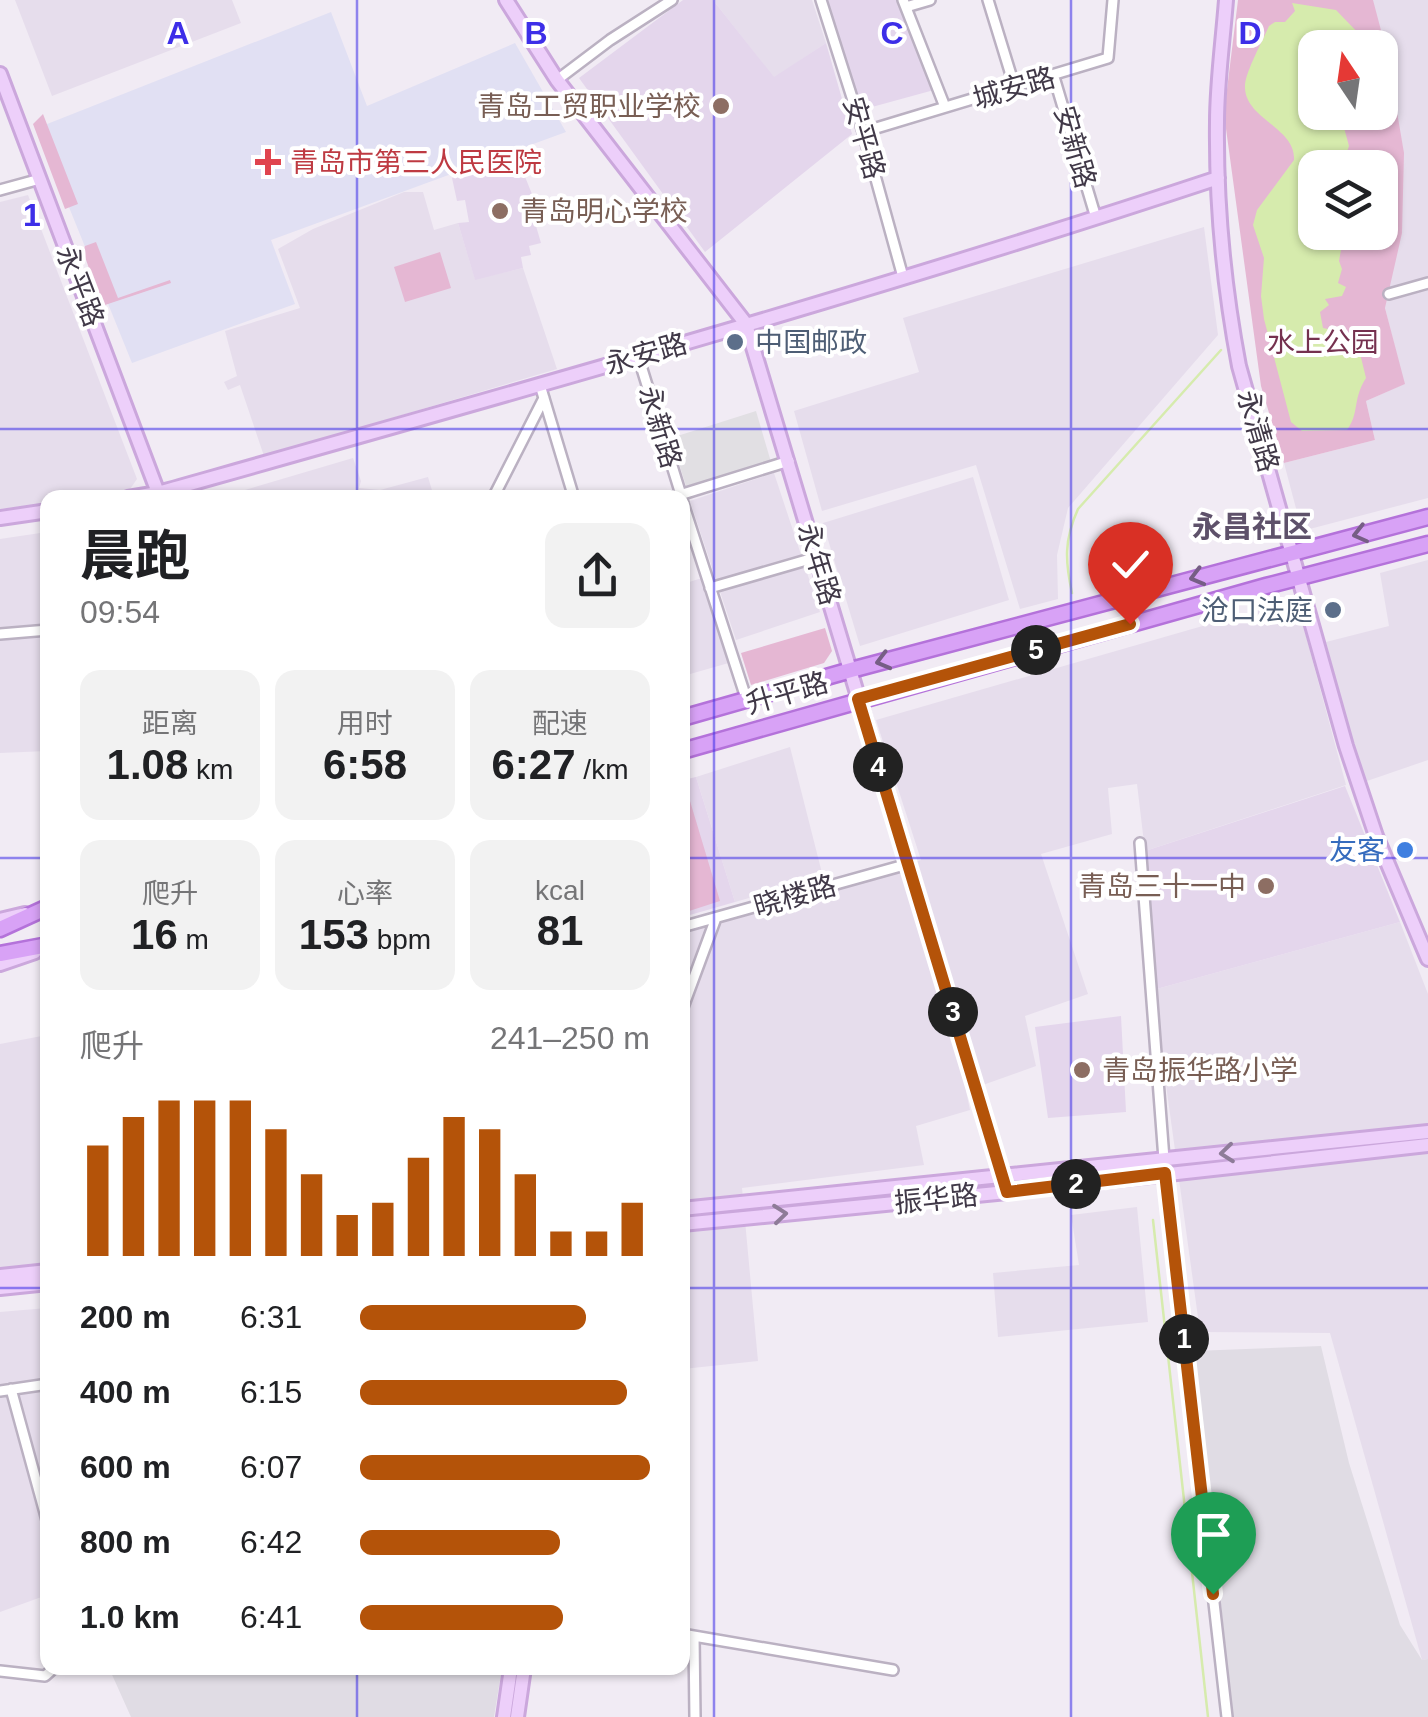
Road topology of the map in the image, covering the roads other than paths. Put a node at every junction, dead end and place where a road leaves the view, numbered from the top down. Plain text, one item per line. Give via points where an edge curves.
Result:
1 (506, 0) edge
2 (672, 0) edge
3 (821, 0) edge
4 (930, 0) edge
5 (988, 0) edge
6 (1113, 0) edge
7 (1226, 0) edge
8 (904, 4) edge
9 (0, 74) edge
10 (1054, 76) junction
11 (557, 80) junction
12 (1015, 88) junction
13 (945, 108) junction
14 (863, 132) junction
15 (1218, 178) junction
16 (40, 180) junction
17 (0, 190) edge
18 (1096, 218) junction
19 (904, 278) junction
20 (1428, 284) edge
21 (1389, 294) dead end
22 (746, 324) junction
23 (638, 356) junction
24 (542, 392) junction
25 (789, 461) junction
26 (157, 490) edge
27 (178, 490) edge
28 (498, 490) edge
29 (572, 490) edge
30 (677, 490) edge
31 (690, 493) edge
32 (40, 512) edge
33 (1428, 517) edge
34 (0, 518) edge
35 (690, 529) edge
36 (1428, 544) edge
37 (1292, 552) junction
38 (817, 557) junction
39 (1298, 577) junction
40 (710, 588) junction
41 (40, 631) edge
42 (0, 634) edge
43 (851, 670) junction
44 (858, 699) junction
45 (746, 701) junction
46 (690, 716) edge
47 (690, 748) edge
48 (1140, 842) dead end
49 (908, 864) junction
50 (40, 910) edge
51 (40, 911) edge
52 (716, 918) junction
53 (0, 920) edge
54 (690, 926) edge
55 (0, 929) edge
56 (40, 947) edge
57 (40, 949) edge
58 (0, 954) edge
59 (1428, 959) edge
60 (0, 964) edge
61 (690, 988) edge
62 (1428, 1132) edge
63 (1428, 1145) edge
64 (1164, 1166) junction
65 (1005, 1185) junction
66 (690, 1208) edge
67 (690, 1223) edge
68 (40, 1273) edge
69 (0, 1276) edge
70 (40, 1284) edge
71 (0, 1288) edge
72 (40, 1385) edge
73 (5, 1390) edge
74 (40, 1499) edge
75 (690, 1635) edge
76 (694, 1636) junction
77 (893, 1670) dead end
78 (0, 1671) edge
79 (46, 1675) edge
80 (511, 1675) edge
81 (523, 1675) edge
82 (504, 1717) edge
83 (517, 1717) edge
84 (695, 1717) edge
85 (1228, 1717) edge

1 - 11 street, 永年路
2 - 11 street
3 - 14 street, 安平路
4 - 8 street
5 - 12 street
6 - 10 street, 城安路 via 1108,58
7 - 15 street, 永清路
8 - 13 street
9 - 16 street, 永平路
10 - 12 street, 城安路
10 - 18 street, 安新路
11 - 22 street, 永年路
12 - 13 street, 城安路
13 - 14 street, 城安路
14 - 19 street, 安平路
15 - 18 street, 永安路
15 - 37 street, 永清路 via 1236,351
16 - 17 street
16 - 26 street, 永平路
18 - 19 street, 永安路
19 - 22 street, 永安路
20 - 21 street
22 - 23 street, 永安路
22 - 25 street, 永年路
23 - 24 street, 永安路
23 - 30 street, 永新路
24 - 27 street, 永安路
24 - 28 street
24 - 29 street
25 - 31 street
25 - 38 street, 永年路
32 - 34 street
33 -> 37 main road, 升平路
35 - 40 street, 永新路
36 - 39 main road, 升平路
37 - 39 street, 永清路
37 -> 43 main road, 升平路
38 - 40 street
38 - 43 street, 永年路
39 - 44 main road, 升平路
39 - 59 street, 永清路 via 1376,836
40 - 45 street, 永新路
41 - 42 street
43 - 44 street, 永年路
43 - 45 main road, 升平路
44 - 47 main road, 升平路
44 - 49 street, 永年路
45 - 46 main road, 升平路
48 - 64 street
49 - 52 street, 晓楼路
49 - 65 street, 永年路
50 - 53 street
51 - 55 main road
52 - 54 street, 晓楼路
52 - 61 street
56 - 58 main road
57 - 60 street
62 -> 64 street, 振华路
63 - 64 street, 振华路
64 - 65 street, 振华路
64 - 85 street
65 - 66 street, 振华路
67 -> 65 street, 振华路
68 - 69 street
70 - 71 street
72 - 73 street
73 - 74 street
75 - 76 street
76 - 77 street
76 - 84 street
78 - 79 street
80 - 82 street
81 - 83 street

